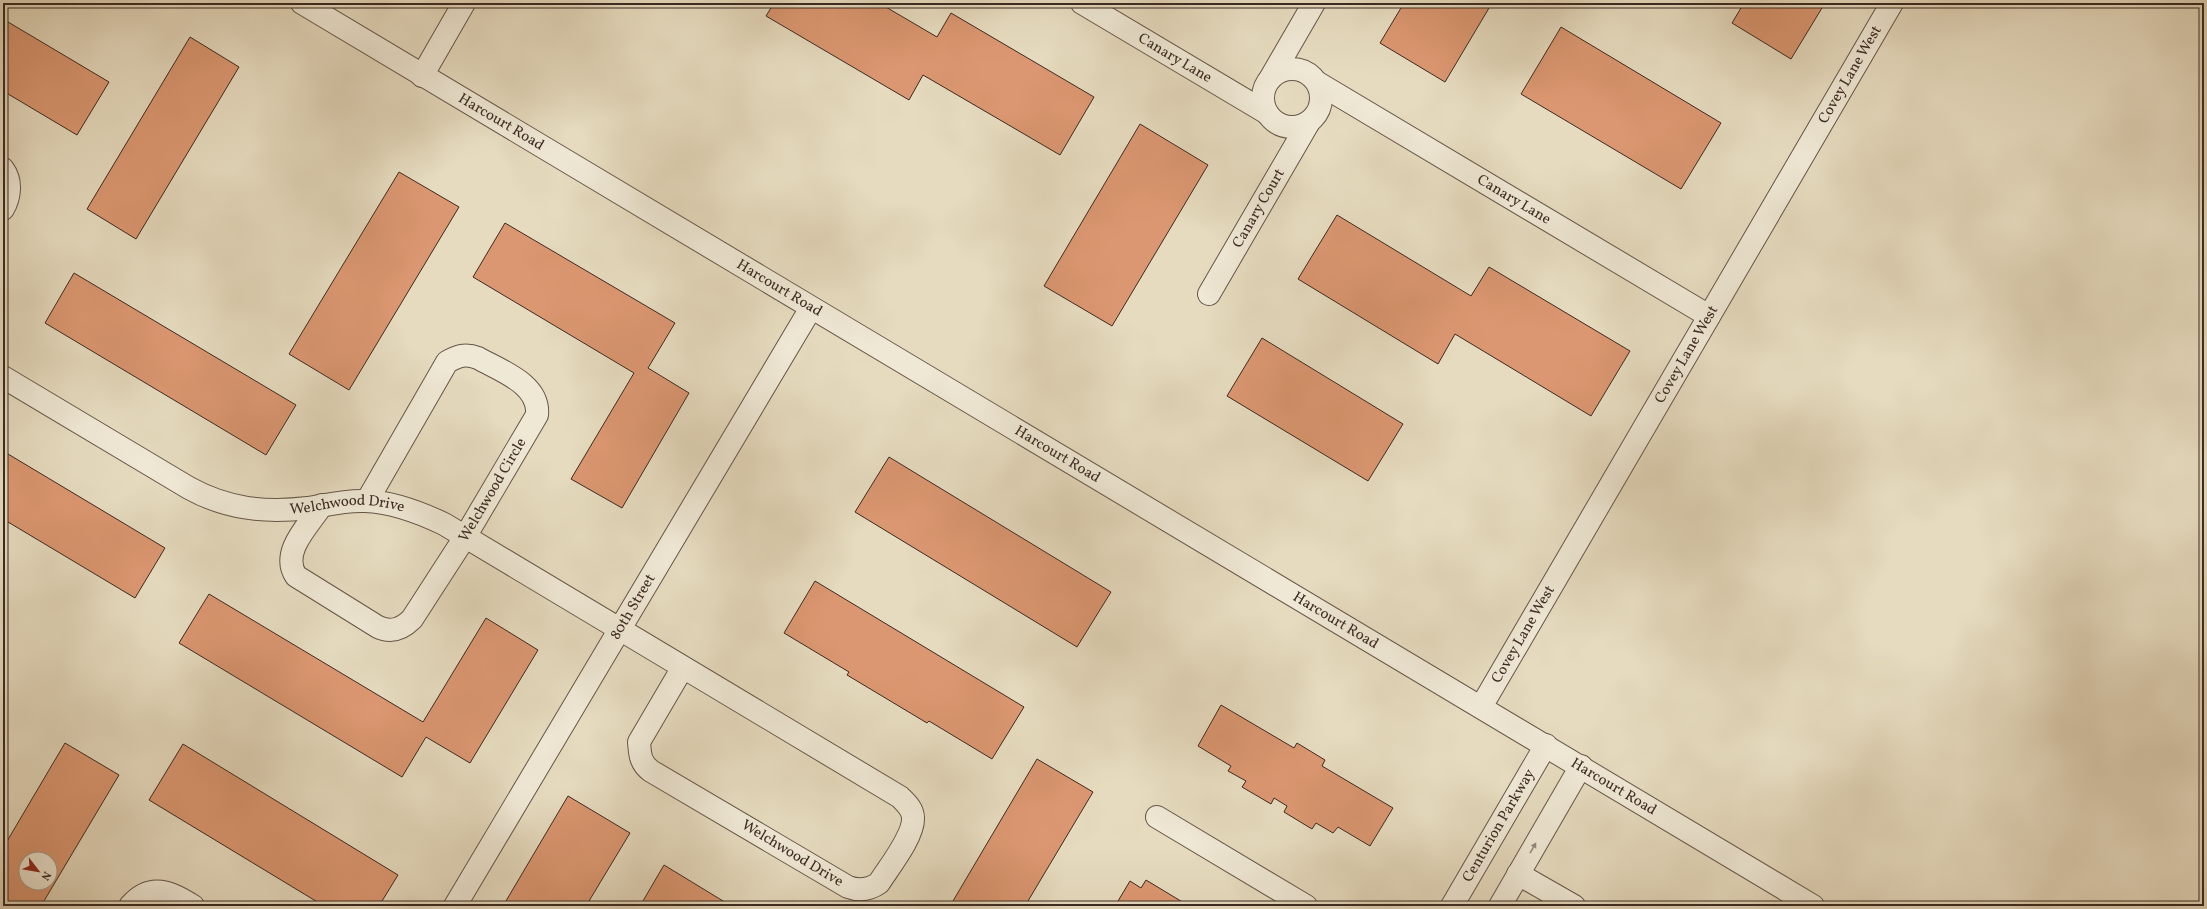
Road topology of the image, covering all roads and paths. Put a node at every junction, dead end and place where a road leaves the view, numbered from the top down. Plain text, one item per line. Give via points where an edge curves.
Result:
1 (302, 3) edge
2 (464, 3) edge
3 (1082, 3) edge
4 (1314, 3) edge
5 (1892, 3) edge
6 (422, 76) junction
7 (1270, 79) junction
8 (1318, 83) junction
9 (1267, 113) junction
10 (1309, 122) junction
11 (3, 169) edge
12 (3, 209) edge
13 (1209, 294) dead end
14 (811, 308) junction
15 (1710, 316) junction
16 (3, 377) edge
17 (367, 501) junction
18 (322, 505) junction
19 (465, 537) junction
20 (620, 629) junction
21 (683, 667) junction
22 (1481, 707) junction
23 (1546, 745) junction
24 (1581, 766) junction
25 (1157, 817) dead end
26 (1518, 874) junction
27 (130, 906) edge
28 (193, 906) edge
29 (455, 906) edge
30 (1306, 906) edge
31 (1452, 906) edge
32 (1500, 906) edge
33 (1574, 906) edge
34 (1813, 906) edge

1 - 6 street, Harcourt Road
2 - 6 street
3 - 9 street, Canary Lane
4 - 7 street
5 - 15 street, Covey Lane West
6 - 14 street, Harcourt Road
7 - 8 street, Canary Lane via 1277,73 1295,68 1304,71
7 - 9 street via 1263,97
8 - 10 street via 1321,102 1315,116
8 - 15 street, Canary Lane
9 - 10 street, Canary Lane via 1272,119 1286,126
10 - 13 street, Canary Court
11 - 12 street via 10,188
14 - 20 street, 80th Street
14 - 22 street, Harcourt Road
15 - 22 street, Covey Lane West
16 - 18 street, Welchwood Drive via 213,500 240,508 267,511
17 - 18 street, Welchwood Drive
17 - 19 street, Welchwood Drive via 422,514
17 - 19 street, Welchwood Circle via 447,362 468,354 526,386 538,405 537,415
18 - 19 street, Welchwood Circle via 293,547 290,557 293,572 303,583 385,630 405,626 412,619
19 - 20 street, Welchwood Drive
20 - 21 street, Welchwood Drive
20 - 29 street, 80th Street
21 - 21 street, Welchwood Drive via 908,804 913,818 911,831 879,883 860,890 848,887 643,764 639,742
22 - 23 street, Harcourt Road
23 - 24 street, Harcourt Road
23 - 31 street, Centurion Parkway
26 -> 24 street
24 - 34 street, Harcourt Road
25 - 30 street
26 - 32 street
26 - 33 street
27 - 28 street via 142,895 154,891 174,895

